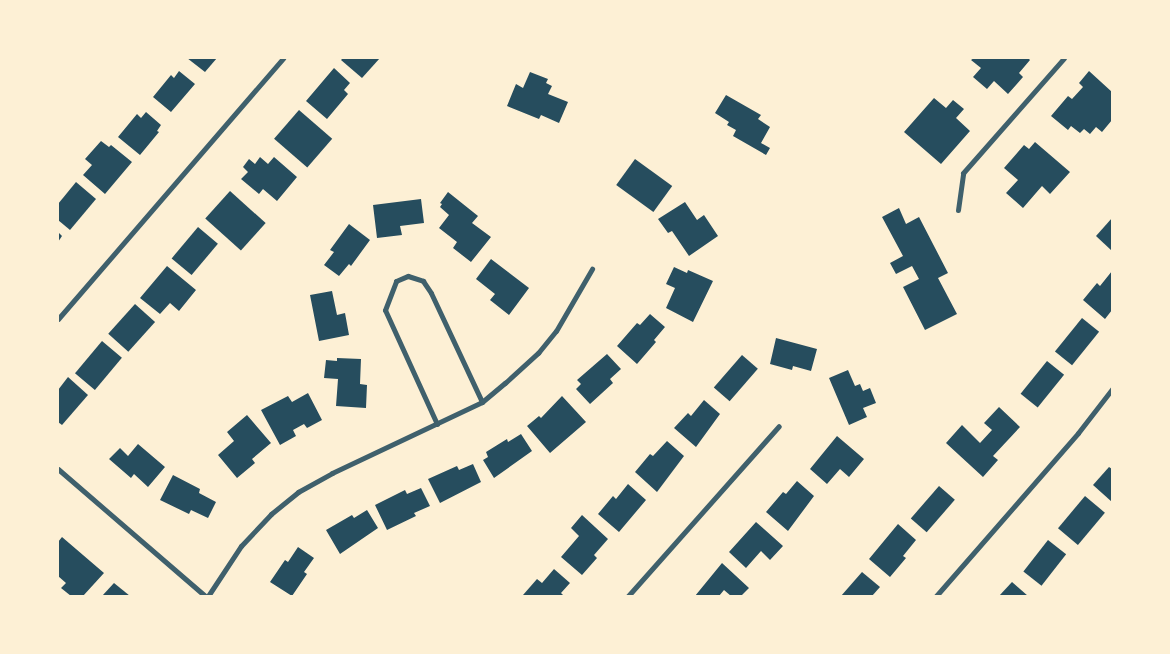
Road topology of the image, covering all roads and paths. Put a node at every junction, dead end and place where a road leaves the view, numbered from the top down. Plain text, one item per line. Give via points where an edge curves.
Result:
1 (283, 58) edge
2 (1064, 58) edge
3 (958, 210) dead end
4 (592, 269) dead end
5 (58, 319) edge
6 (1112, 389) edge
7 (482, 402) junction
8 (437, 424) junction
9 (779, 426) dead end
10 (58, 469) edge
11 (206, 596) edge
12 (628, 596) edge
13 (936, 596) edge

1 - 5 street
2 - 3 street via 963,172
4 - 7 street via 556,331 538,352
6 - 13 street via 1072,440
7 - 8 street
7 - 8 street via 431,293 422,281 408,276 396,282 385,310
8 - 11 street via 298,492 270,514 241,546
9 - 12 street
10 - 11 street

